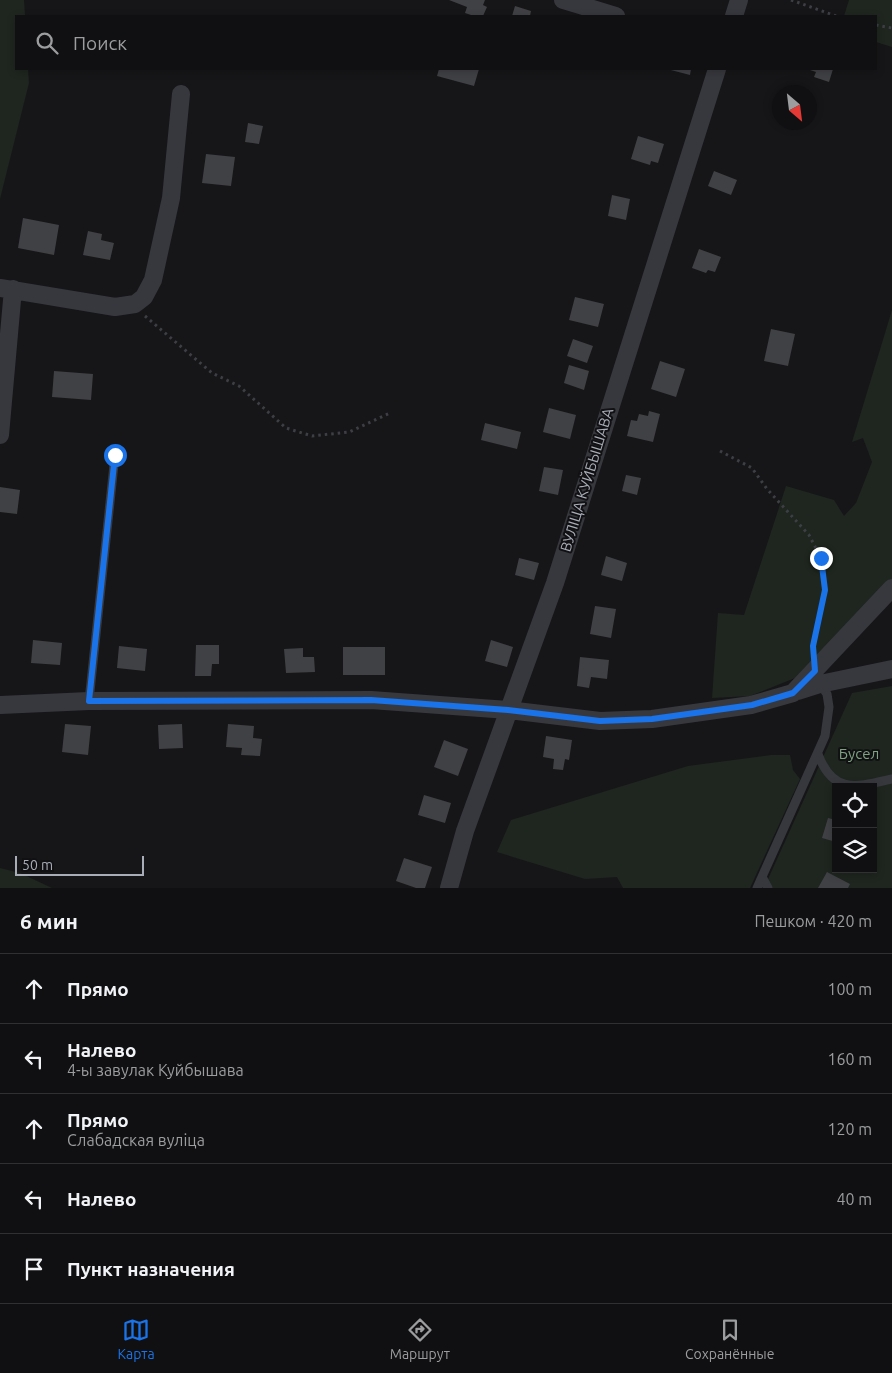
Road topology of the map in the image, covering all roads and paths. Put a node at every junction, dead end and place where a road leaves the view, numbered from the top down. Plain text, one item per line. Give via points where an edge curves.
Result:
1 (563, 0) edge
2 (739, 0) edge
3 (791, 0) edge
4 (613, 15) edge
5 (734, 15) edge
6 (833, 15) edge
7 (877, 24) edge
8 (892, 28) edge
9 (717, 70) edge
10 (181, 94) dead end
11 (6, 289) edge
12 (135, 304) junction
13 (390, 414) dead end
14 (0, 435) edge
15 (720, 450) dead end
16 (115, 455) dead end
17 (892, 588) edge
18 (892, 669) edge
19 (818, 677) junction
20 (89, 701) junction
21 (0, 705) edge
22 (508, 710) junction
23 (818, 754) junction
24 (892, 779) edge
25 (762, 877) junction
26 (449, 888) edge
27 (757, 888) edge
28 (768, 888) edge

1 - 4 street
2 - 5 street
3 - 6 path
7 - 8 path
9 - 22 street, ВУЛІЦА КУЙБЫШАВА via 555,583
10 - 12 street via 171,198 153,280
11 - 12 street via 115,307
11 - 14 street
12 - 13 path via 212,373 239,386 286,428 312,436 349,432
15 - 19 path via 752,468 808,535 821,558 825,590 813,646
16 - 20 lane
17 - 19 street
18 - 19 street
19 - 22 street via 793,693 752,705 652,719 600,721
19 - 23 lane via 827,694 829,707 825,736
20 - 21 street
20 - 22 street via 371,700
22 - 26 street, ВУЛІЦА КУЙБЫШАВА via 465,831
23 - 24 lane via 823,767 838,783 864,786
23 - 25 lane
25 - 27 lane
25 - 28 lane

